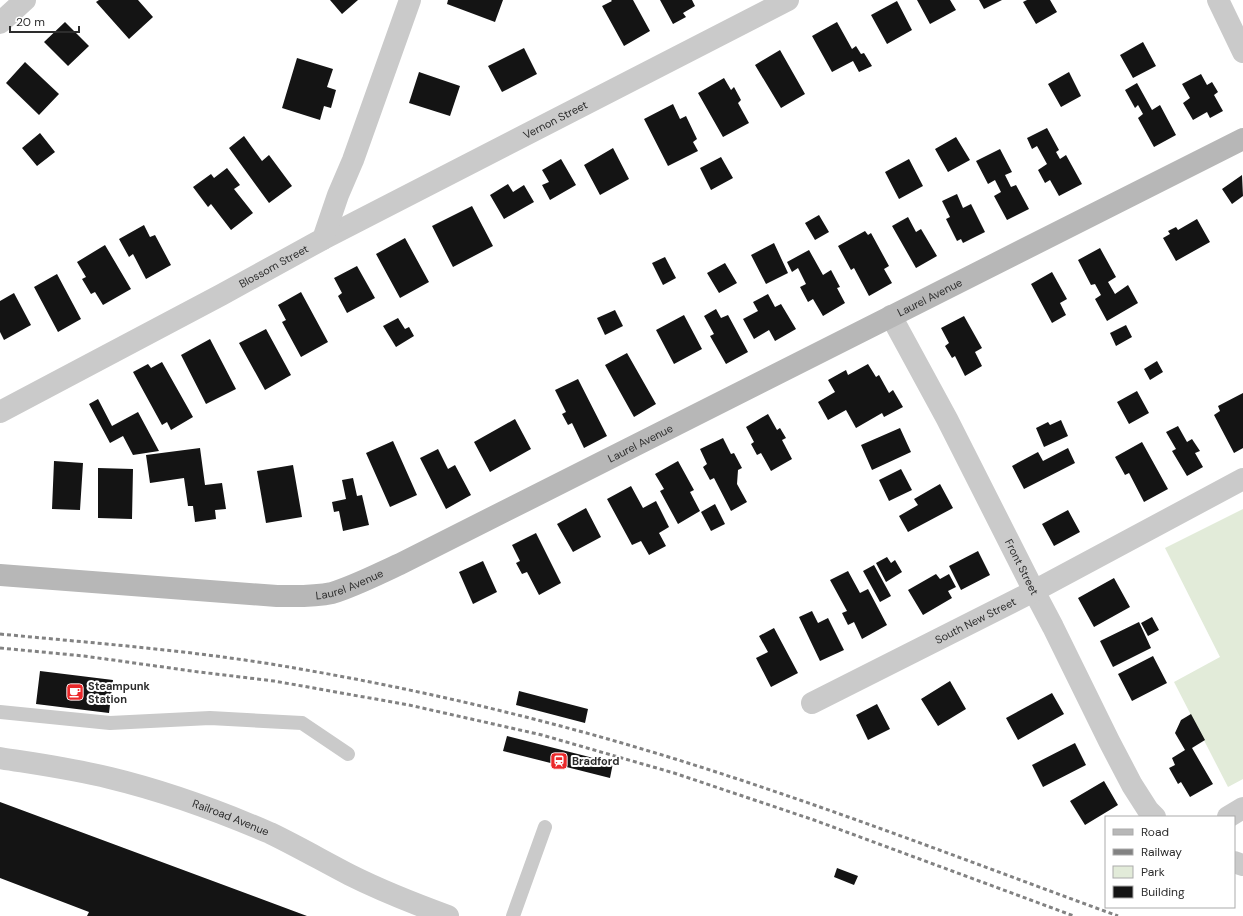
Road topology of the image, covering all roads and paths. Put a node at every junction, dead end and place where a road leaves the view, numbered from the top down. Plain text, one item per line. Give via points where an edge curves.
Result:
1 (25, 0) edge
2 (410, 0) edge
3 (788, 0) edge
4 (1218, 0) edge
5 (0, 23) edge
6 (1243, 52) edge
7 (1243, 139) edge
8 (323, 239) junction
9 (891, 316) junction
10 (0, 412) edge
11 (1243, 479) edge
12 (0, 575) edge
13 (1034, 591) junction
14 (812, 703) dead end
15 (0, 712) edge
16 (348, 754) dead end
17 (0, 758) edge
18 (1243, 808) edge
19 (1154, 816) edge
20 (1230, 816) edge
21 (545, 827) dead end
22 (448, 916) edge
23 (513, 916) edge

1 - 5 street
2 - 8 street
3 - 8 street, Vernon Street
4 - 6 street
7 - 9 main road, Laurel Avenue
8 - 10 street, Blossom Street
9 - 12 main road, Laurel Avenue via 400,564 331,593 277,596
9 - 13 street, Front Street via 947,419
11 - 13 street, South New Street
13 - 14 street, South New Street
13 - 19 street, Front Street via 1054,626 1132,785
15 - 16 lane via 110,723 210,718 302,723
17 - 22 street, Railroad Avenue via 111,778 164,793 270,834 389,893
18 - 20 street
21 - 23 lane

